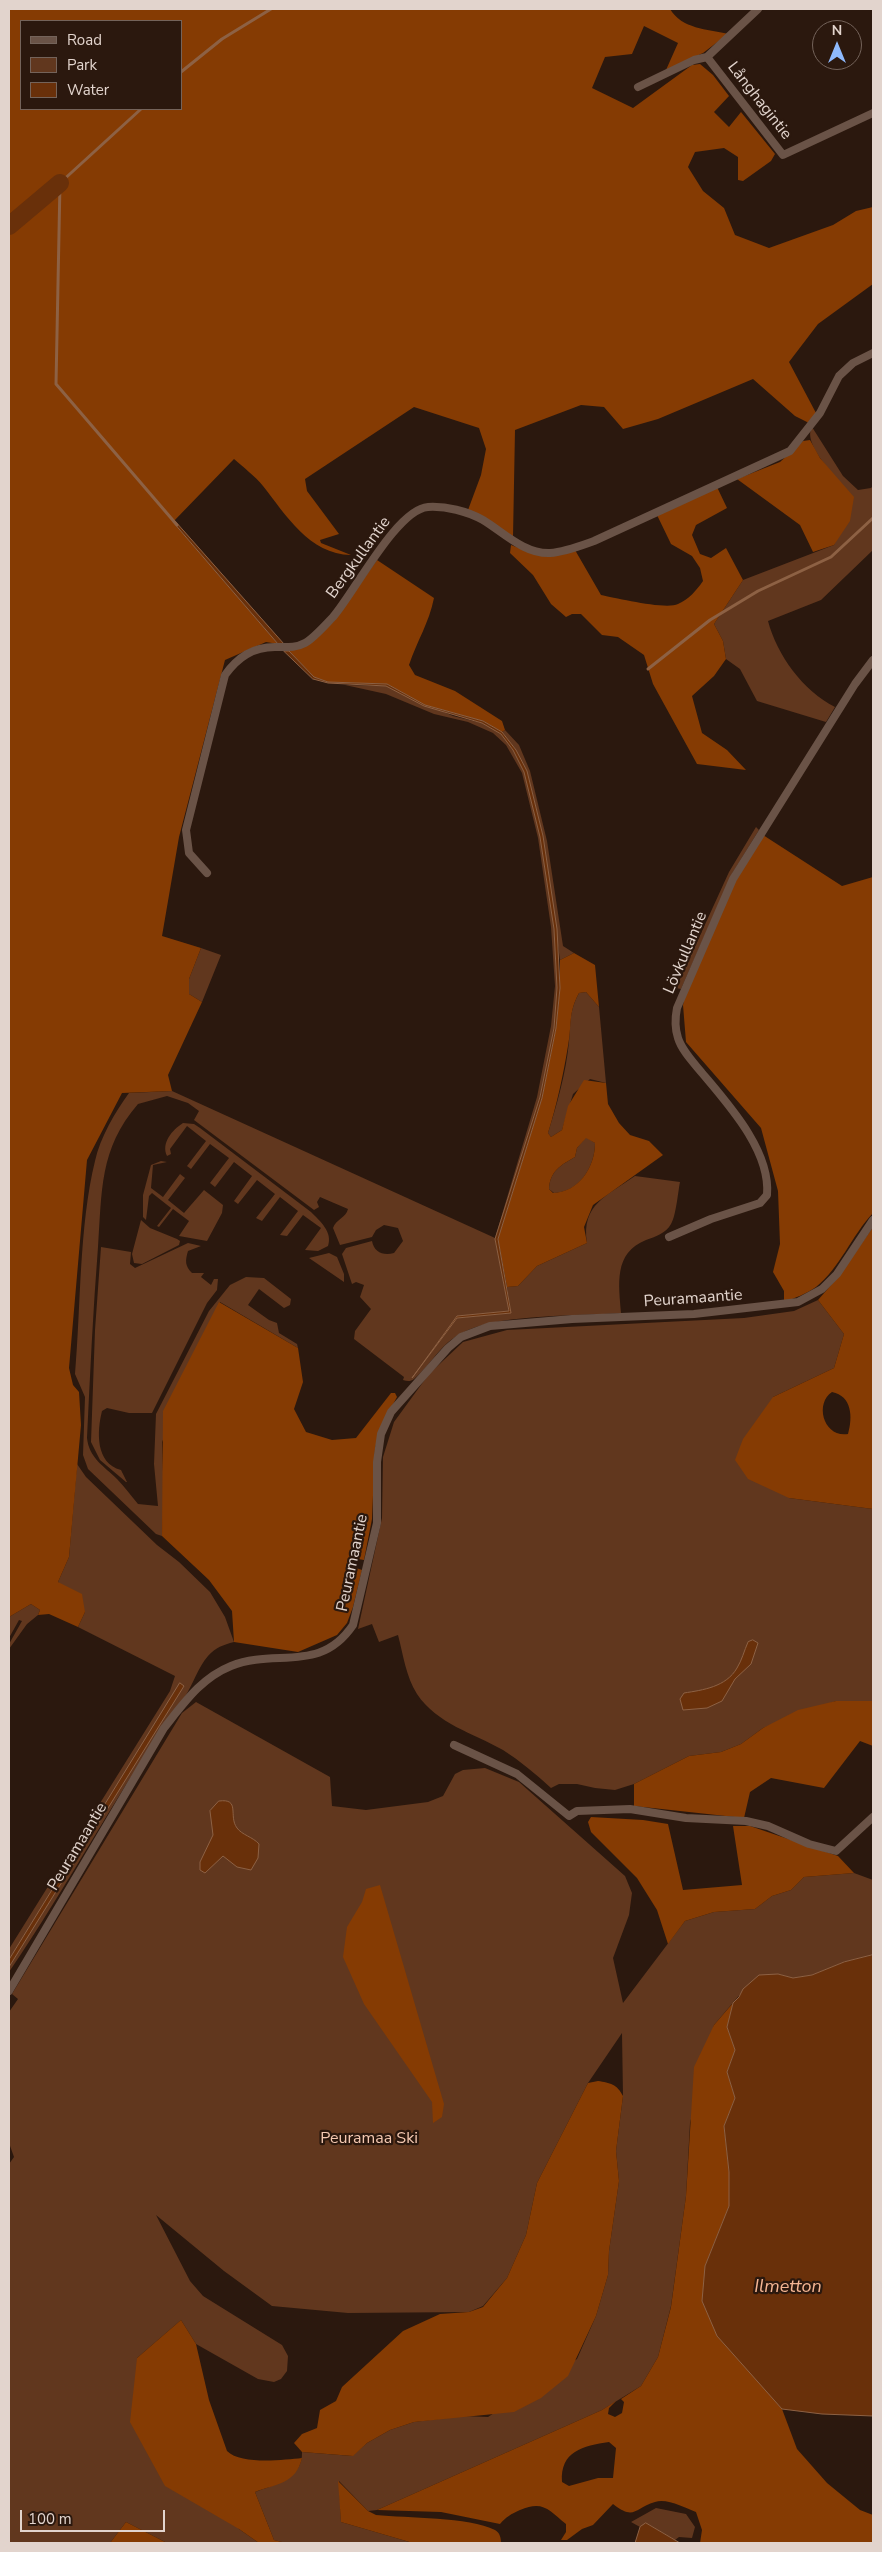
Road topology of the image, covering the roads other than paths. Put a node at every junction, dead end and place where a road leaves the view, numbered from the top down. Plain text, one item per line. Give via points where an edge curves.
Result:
1 (758, 9) edge
2 (707, 57) junction
3 (638, 87) dead end
4 (873, 113) edge
5 (873, 353) edge
6 (873, 660) edge
7 (208, 873) dead end
8 (873, 1220) edge
9 (669, 1236) dead end
10 (454, 1745) dead end
11 (873, 1817) edge
12 (9, 1991) edge

1 - 2 street, Långhagintie
2 - 3 street, Långhagintie
2 - 4 street, Långhagintie via 783,155
5 - 7 street, Bergkullantie via 839,376 820,414 790,451 594,541 567,550 542,552 512,540 482,519 462,511 426,507 408,515 344,602 307,642 288,647 266,647 245,654 225,675 186,830 189,853
6 - 9 street, Lövkullantie via 734,879 675,1018 678,1038 755,1146 766,1174 767,1194 760,1203 711,1218
8 - 12 street, Peuramaantie via 837,1274 822,1289 798,1302 694,1314 490,1326 474,1330 448,1348 392,1412 381,1434 377,1462 377,1524 353,1625 346,1636 326,1651 237,1664 214,1674 195,1689 164,1728
10 - 11 street via 517,1774 569,1816 577,1811 630,1809 686,1818 746,1821 836,1851

